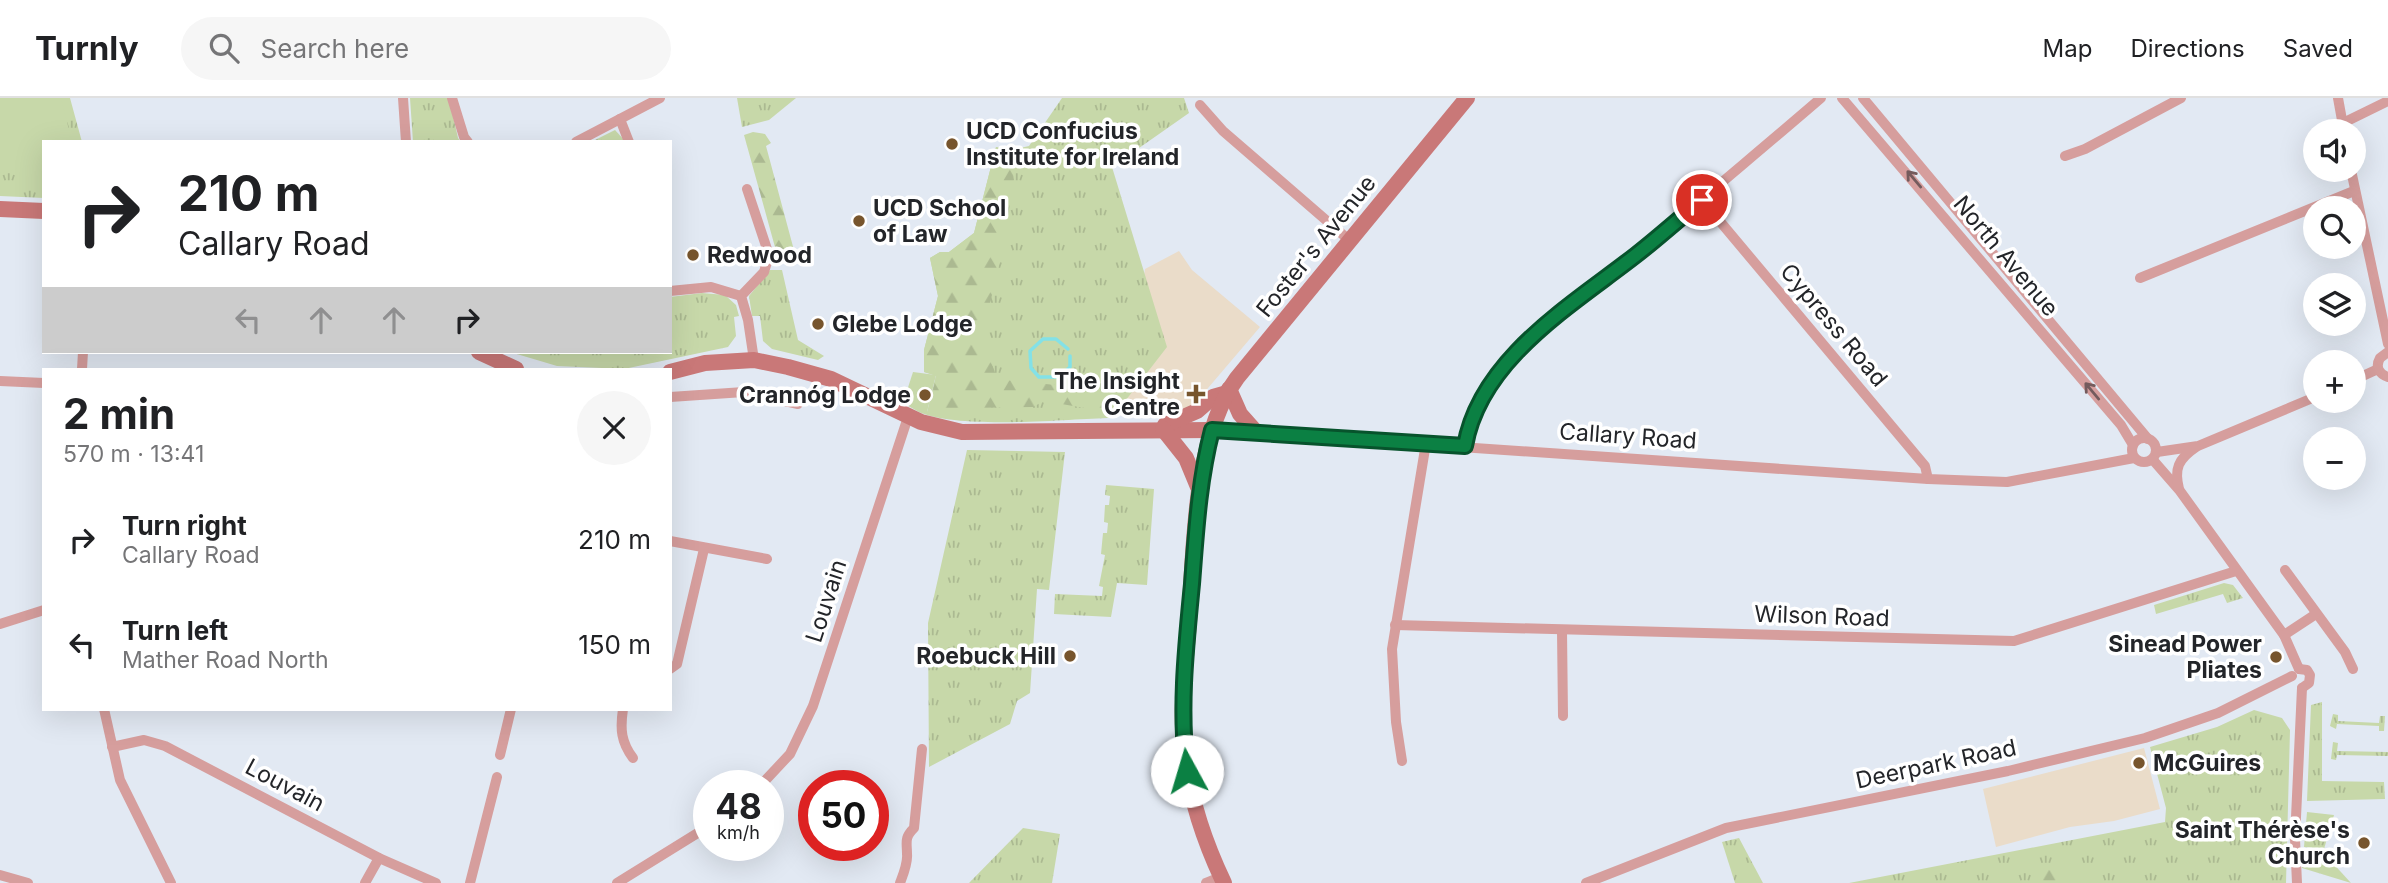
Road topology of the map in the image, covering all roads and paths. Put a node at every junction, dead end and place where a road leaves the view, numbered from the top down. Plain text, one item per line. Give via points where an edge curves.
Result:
1 (403, 98) edge
2 (452, 98) edge
3 (660, 98) edge
4 (1466, 98) edge
5 (1821, 98) edge
6 (1842, 98) edge
7 (1863, 98) edge
8 (2181, 98) edge
9 (2339, 98) edge
10 (2388, 101) edge
11 (1200, 105) dead end
12 (620, 119) junction
13 (2343, 119) edge
14 (2358, 119) edge
15 (406, 140) edge
16 (467, 140) edge
17 (580, 140) edge
18 (628, 140) edge
19 (2065, 156) dead end
20 (2353, 182) edge
21 (747, 189) dead end
22 (2354, 191) junction
23 (1702, 200) junction
24 (0, 209) edge
25 (42, 211) edge
26 (1349, 240) junction
27 (2140, 278) dead end
28 (672, 291) edge
29 (741, 296) junction
30 (2388, 344) edge
31 (2388, 352) edge
32 (483, 354) edge
33 (754, 360) junction
34 (514, 368) edge
35 (2378, 369) junction
36 (672, 371) edge
37 (2366, 374) edge
38 (2388, 377) edge
39 (0, 381) edge
40 (42, 383) edge
41 (1228, 391) junction
42 (672, 397) edge
43 (2303, 402) edge
44 (799, 404) dead end
45 (908, 417) junction
46 (1158, 429) junction
47 (1212, 430) junction
48 (1256, 432) junction
49 (2148, 439) junction
50 (1426, 443) junction
51 (2133, 445) junction
52 (1465, 446) junction
53 (2198, 446) junction
54 (2155, 456) junction
55 (2134, 458) junction
56 (1928, 479) junction
57 (2179, 491) junction
58 (1200, 496) junction
59 (672, 541) edge
60 (704, 549) junction
61 (767, 559) dead end
62 (2285, 570) dead end
63 (2236, 571) junction
64 (42, 611) edge
65 (2316, 614) junction
66 (0, 624) edge
67 (1395, 625) junction
68 (1562, 631) junction
69 (2284, 635) junction
70 (672, 668) edge
71 (2353, 669) dead end
72 (2295, 672) junction
73 (2302, 688) junction
74 (104, 711) edge
75 (511, 711) edge
76 (623, 711) edge
77 (1563, 716) dead end
78 (112, 747) junction
79 (922, 749) dead end
80 (500, 755) dead end
81 (633, 758) dead end
82 (1402, 761) dead end
83 (775, 770) edge
84 (497, 777) dead end
85 (693, 836) edge
86 (379, 858) junction
87 (0, 876) edge
88 (1217, 881) edge
89 (28, 883) edge
90 (170, 883) edge
91 (365, 883) edge
92 (436, 883) edge
93 (470, 883) edge
94 (617, 883) edge
95 (900, 883) edge
96 (1586, 883) edge
97 (2297, 883) edge

1 - 15 street
2 - 16 street
3 - 12 street
4 - 26 main road, Foster's Avenue
5 - 23 street
51 -> 6 street, North Avenue via 2121,425
7 - 49 street, North Avenue
8 - 19 street
9 - 13 street
10 - 14 street
11 - 26 street via 1223,131
12 - 17 street
12 - 18 street
20 - 22 street
21 - 29 street via 769,255 764,272
22 - 27 street
22 - 30 street
23 - 52 street via 1517,351 1472,416
23 - 56 street, Cypress Road via 1925,466
24 - 25 main road
26 - 41 main road, Foster's Avenue
28 - 29 street via 711,287
29 - 33 street
31 - 35 street via 2380,358
32 - 34 main road
33 - 36 main road via 705,363
33 - 45 main road via 831,379
35 - 37 street
35 - 38 street
39 - 40 street
41 - 46 main road via 1193,414
41 - 47 main road, Foster's Avenue
41 - 48 main road
42 - 44 street via 744,392
43 - 53 street
45 - 46 main road via 962,432
45 - 83 street, Louvain via 813,706 790,754
46 - 47 main road
46 - 58 main road via 1192,467
47 - 48 street, Callary Road
47 - 58 main road, Foster's Avenue
48 - 50 street, Callary Road
49 - 51 street
49 - 54 street via 2156,445
50 - 52 street, Callary Road
50 - 67 street
51 - 55 street
52 - 56 street, Callary Road
53 - 54 street
53 - 57 street via 2178,464
54 - 55 street via 2145,463
54 - 57 street
55 - 56 street, Callary Road via 2007,482
57 - 63 street
58 - 88 main road, Foster's Avenue via 1185,671 1184,742 1194,806
59 - 60 street
60 - 61 street
60 - 70 street via 677,664
62 - 65 street
63 - 68 street, Wilson Road via 2014,641
63 - 69 street
64 - 66 street
65 - 69 street
65 - 71 street
67 - 68 street, Wilson Road
67 - 82 street via 1392,649
68 - 77 street
69 - 72 street
72 - 73 street via 2294,685
72 - 73 street via 2307,670 2311,678
72 - 96 street, Deerpark Road via 2218,713 2145,738 2008,772 1726,828
73 - 97 street
74 - 78 street
75 - 80 street
76 - 81 street via 620,730
78 - 86 street, Louvain via 144,740 164,746
78 - 90 street via 120,780
79 - 95 street via 914,828 907,836 908,856
84 - 93 street
85 - 94 street
86 - 91 street
86 - 92 street, Louvain
87 - 89 street

